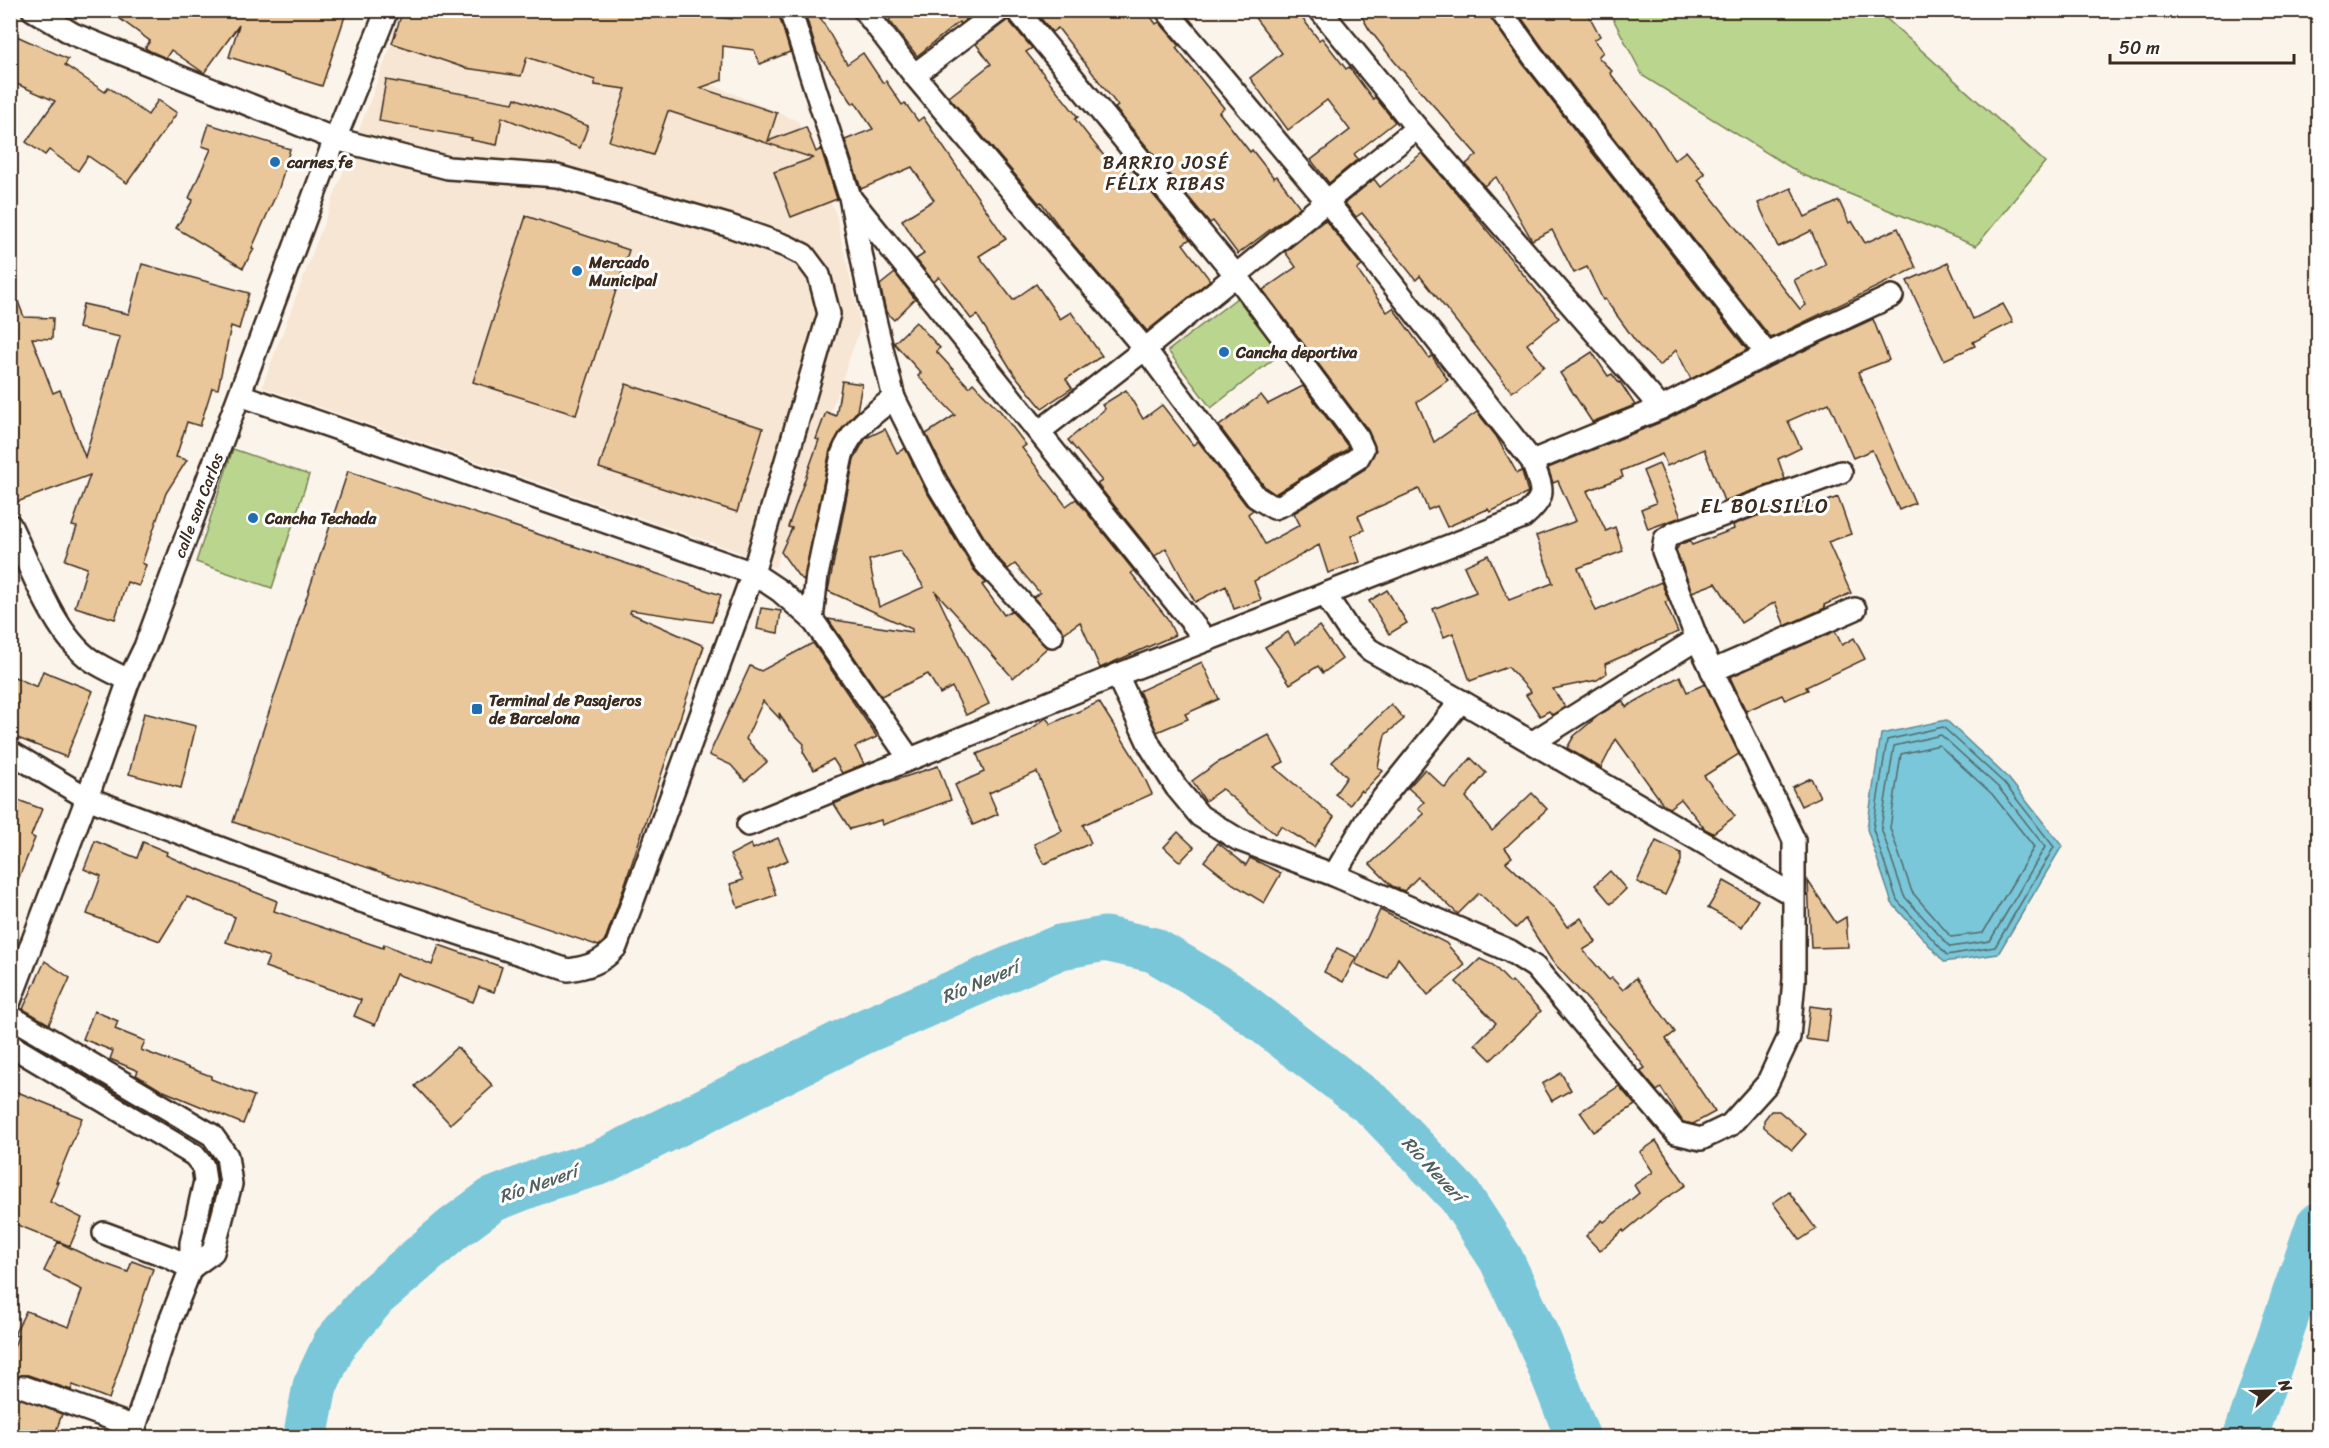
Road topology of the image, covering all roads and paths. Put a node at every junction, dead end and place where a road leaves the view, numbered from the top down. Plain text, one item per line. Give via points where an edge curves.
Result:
1 (33, 10) edge
2 (387, 10) edge
3 (790, 10) edge
4 (864, 10) edge
5 (1000, 10) edge
6 (1017, 10) edge
7 (1166, 10) edge
8 (1320, 10) edge
9 (1500, 10) edge
10 (914, 75) junction
11 (1417, 128) junction
12 (335, 139) junction
13 (850, 197) junction
14 (1326, 200) junction
15 (1235, 274) junction
16 (1892, 296) dead end
17 (1145, 349) junction
18 (1767, 354) junction
19 (240, 395) junction
20 (894, 398) junction
21 (1661, 408) junction
22 (1040, 431) junction
23 (1532, 461) junction
24 (1841, 472) dead end
25 (10, 525) edge
26 (753, 573) junction
27 (1325, 594) junction
28 (1855, 609) dead end
29 (812, 619) junction
30 (1052, 636) dead end
31 (1697, 639) junction
32 (1206, 640) junction
33 (1712, 671) junction
34 (1117, 675) junction
35 (129, 680) junction
36 (1461, 701) junction
37 (1533, 742) junction
38 (10, 752) edge
39 (909, 758) junction
40 (87, 798) junction
41 (748, 825) dead end
42 (1334, 875) junction
43 (1793, 895) junction
44 (10, 1001) edge
45 (10, 1016) edge
46 (10, 1045) edge
47 (104, 1233) dead end
48 (191, 1268) junction
49 (24, 1387) dead end
50 (135, 1432) edge

1 - 12 street via 73,34
2 - 12 street, calle san Carlos
3 - 13 street
4 - 10 street
5 - 10 street
6 - 15 street
7 - 14 street
8 - 11 street
9 - 18 street
10 - 17 street
11 - 14 street
11 - 21 street
12 - 19 street, calle san Carlos
12 - 26 street via 448,168 557,176 727,225 804,255 819,276 829,314
13 - 20 street
13 - 22 street
14 - 15 street
14 - 23 street
15 - 17 street
15 - 17 street via 1358,438 1363,449 1358,458 1274,508 1256,497
16 - 18 street
17 - 22 street
18 - 21 street
19 - 26 street
19 - 35 street, calle san Carlos
20 - 29 street via 862,423 846,442 817,575
20 - 30 street via 936,482 985,563
21 - 23 street
22 - 32 street
23 - 27 street via 1542,492 1537,504 1523,517
24 - 31 street via 1665,539 1663,551
25 - 35 street via 72,643 91,660
26 - 29 street
26 - 40 street via 616,947 590,966 568,970 382,908
27 - 32 street
27 - 36 street via 1348,629 1370,650
28 - 33 street
29 - 39 street
31 - 33 street
31 - 37 street
32 - 34 street
33 - 43 street via 1794,840
34 - 39 street
34 - 42 street via 1150,746 1200,816 1239,840
35 - 40 street, calle san Carlos
36 - 37 street
36 - 42 street via 1370,814
37 - 43 street
38 - 40 street
39 - 41 street
40 - 44 street, calle san Carlos
42 - 43 street via 1510,951 1535,967 1676,1133 1701,1139 1730,1125 1767,1084 1789,1037 1794,979
45 - 48 street via 212,1135 227,1156 231,1184 213,1252
46 - 48 street via 194,1155 202,1166 205,1181
47 - 48 street
48 - 50 street
49 - 50 street

